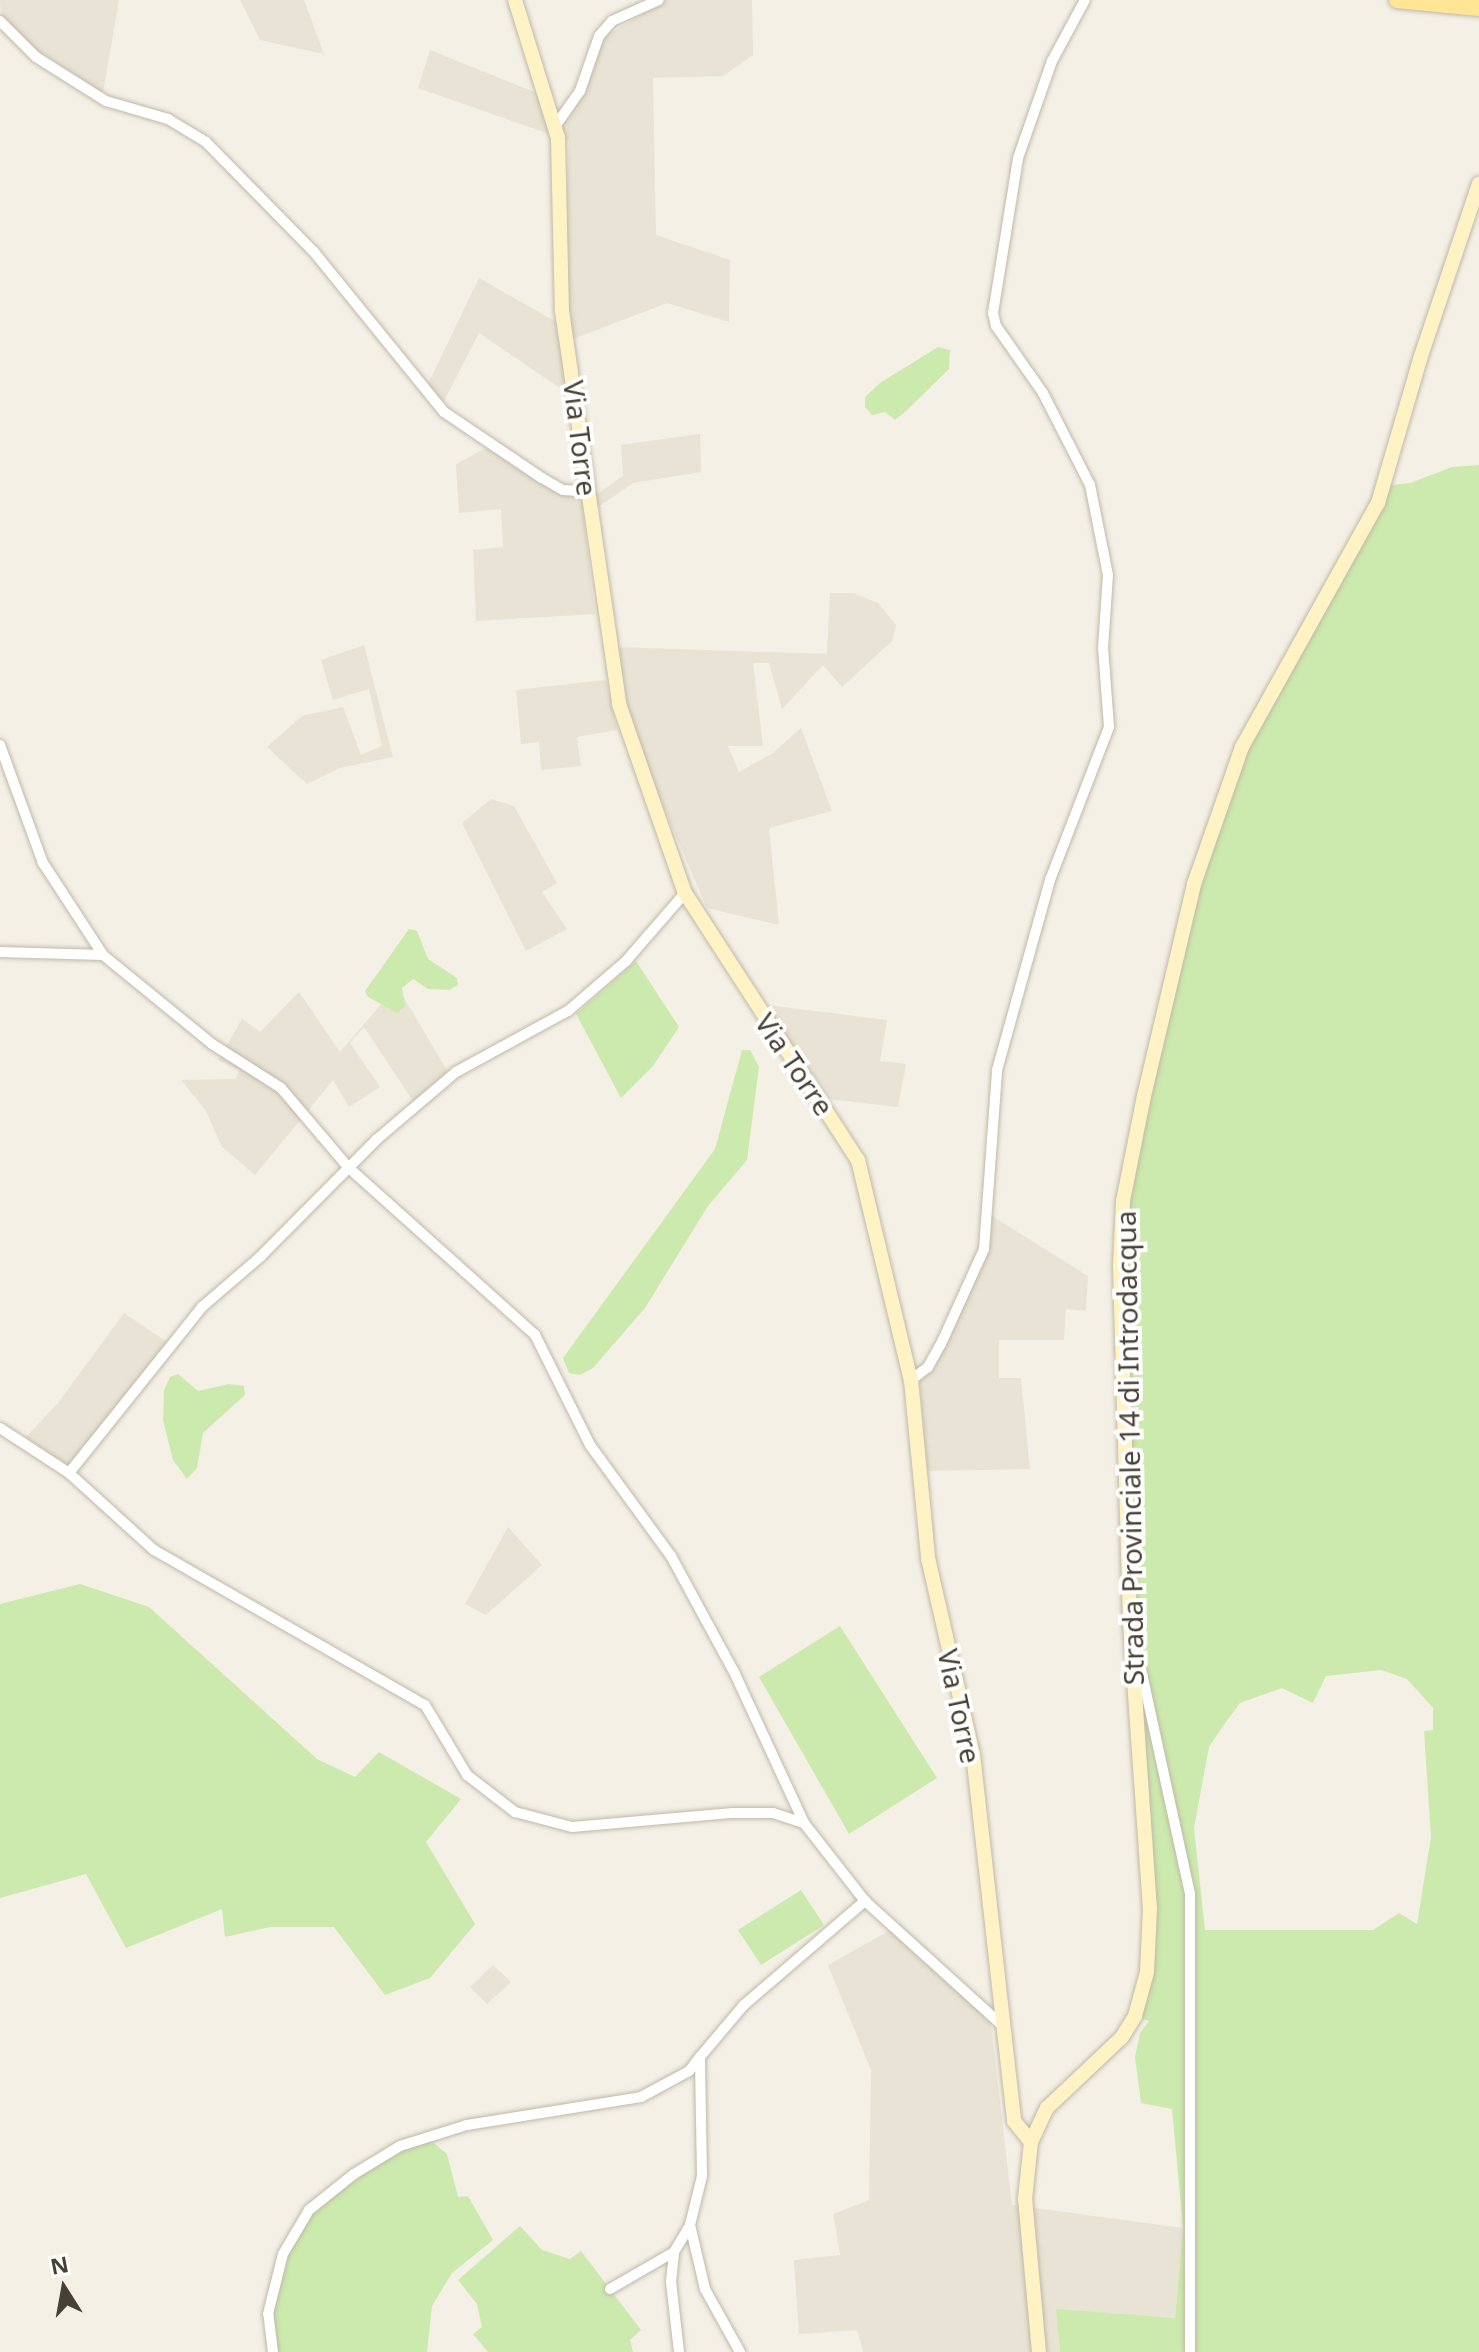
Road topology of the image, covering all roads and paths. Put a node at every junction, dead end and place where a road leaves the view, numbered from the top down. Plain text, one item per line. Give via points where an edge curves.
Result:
1 (515, 0) edge
2 (659, 0) edge
3 (1085, 0) edge
4 (1397, 0) edge
5 (1479, 8) edge
6 (0, 21) edge
7 (556, 125) junction
8 (1479, 184) edge
9 (589, 492) junction
10 (0, 745) edge
11 (685, 893) junction
12 (0, 952) edge
13 (103, 955) junction
14 (348, 1167) junction
15 (911, 1380) junction
16 (0, 1428) edge
17 (69, 1473) junction
18 (1133, 1668) junction
19 (804, 1823) junction
20 (865, 1901) junction
21 (1003, 2026) junction
22 (700, 2057) junction
23 (1031, 2142) junction
24 (690, 2225) junction
25 (674, 2252) junction
26 (610, 2289) dead end
27 (273, 2352) edge
28 (679, 2352) edge
29 (740, 2352) edge
30 (1039, 2352) edge
31 (1190, 2352) edge

1 - 7 main road, Via Torre
2 - 7 street via 612,21 599,36 580,91
3 - 15 street via 1052,61 1018,158 993,313 996,326 1043,393 1090,485 1108,575 1103,648 1109,727 1050,880 997,1070 984,1249 941,1344 928,1367
4 - 5 main road
6 - 9 street via 36,57 106,101 168,119 206,142 314,252 444,412 563,490
7 - 9 main road, Via Torre via 562,311
8 - 18 main road, Strada Provinciale 14 di Introdacqua via 1378,503 1348,567 1242,747 1194,884 1169,981 1120,1230
9 - 11 main road, Via Torre via 598,587 619,704
10 - 13 street via 43,863
11 - 14 street via 626,961 568,1011 456,1072
11 - 15 main road, Via Torre via 858,1160
12 - 13 street
13 - 14 street via 212,1044 281,1088
14 - 17 street via 260,1257 202,1307
14 - 19 street via 535,1335 590,1445 671,1556 734,1672
15 - 21 main road, Via Torre via 928,1558 973,1754
16 - 17 street
17 - 19 street via 154,1550 425,1705 467,1775 515,1812 572,1827 733,1813 773,1813
18 - 23 main road, Strada Provinciale 14 di Introdacqua via 1150,1909 1147,1972 1135,2016 1122,2037 1047,2108
18 - 31 street via 1141,1669 1190,1893
19 - 20 street
20 - 21 street
20 - 22 street via 744,2005
21 - 23 main road, Via Torre via 1016,2128
22 - 24 street via 702,2176
22 - 27 street via 689,2071 641,2097 453,2129 400,2146 354,2174 309,2210 283,2254 268,2314
23 - 30 main road, Strada Provinciale 14 di Introdacqua via 1025,2199
24 - 25 street
24 - 29 street via 705,2289
25 - 26 street
25 - 28 street via 671,2310

